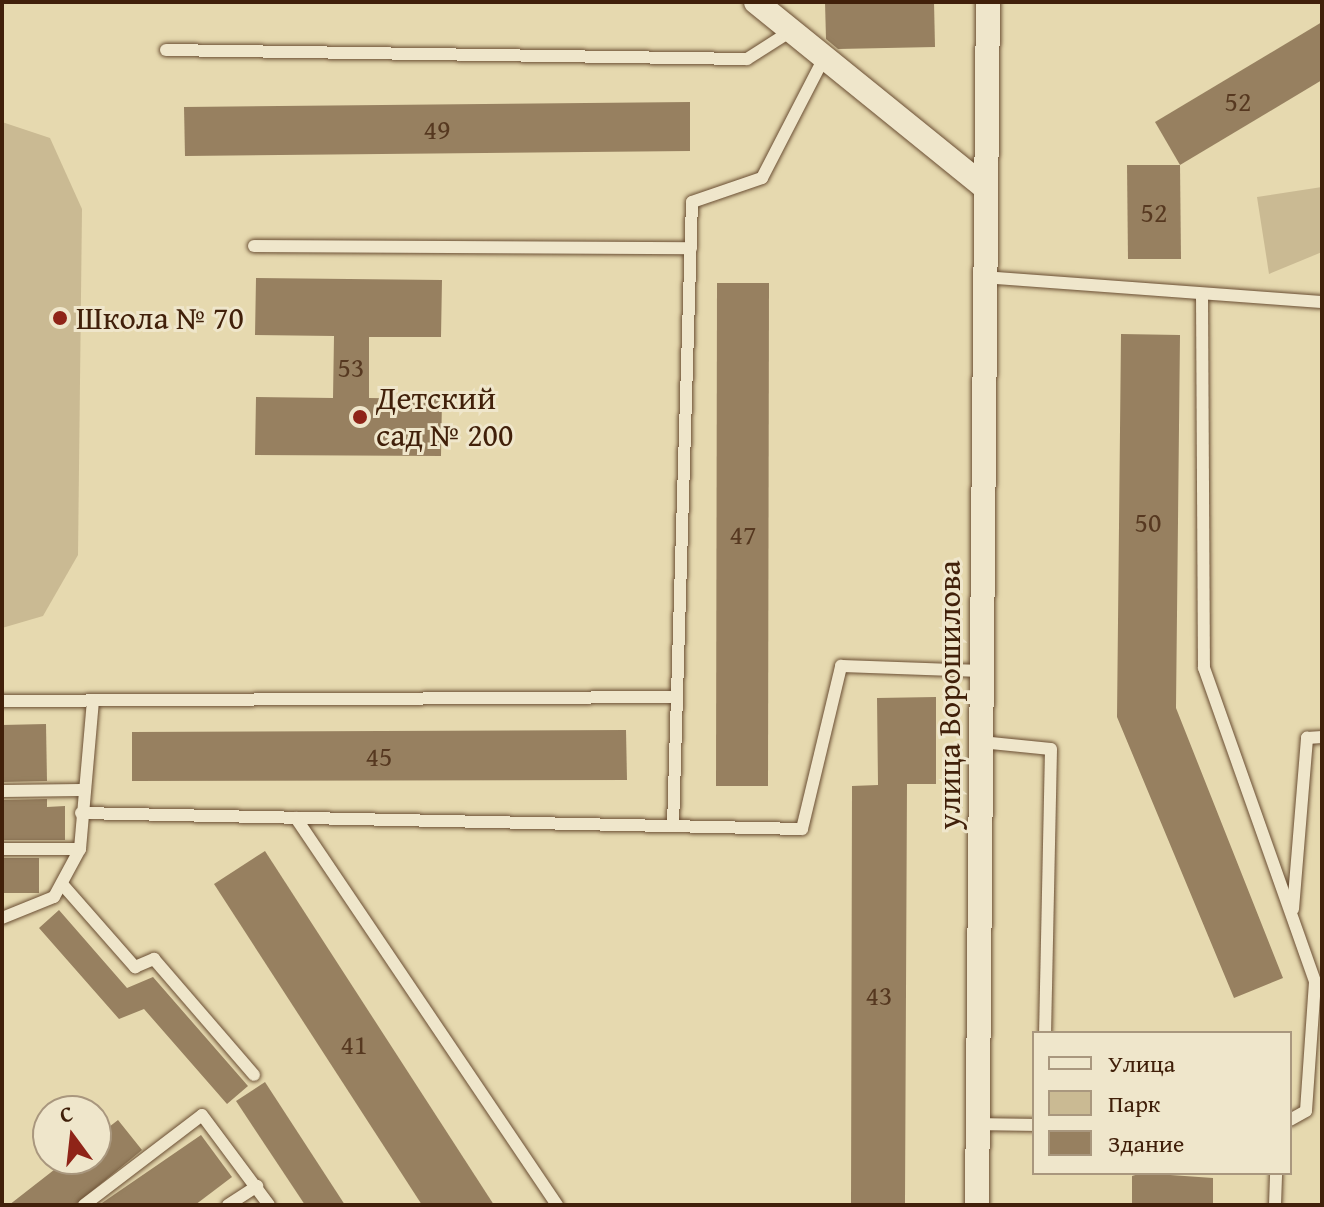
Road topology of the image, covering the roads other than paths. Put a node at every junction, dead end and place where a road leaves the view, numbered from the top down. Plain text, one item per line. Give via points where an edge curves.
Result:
1 (756, 2) edge
2 (988, 2) edge
3 (791, 31) junction
4 (166, 50) dead end
5 (824, 58) junction
6 (982, 185) junction
7 (254, 246) dead end
8 (691, 248) junction
9 (981, 277) junction
10 (1202, 294) junction
11 (1322, 302) edge
12 (982, 671) junction
13 (677, 697) junction
14 (2, 701) edge
15 (93, 701) junction
16 (1322, 737) edge
17 (981, 742) junction
18 (81, 790) junction
19 (2, 791) edge
20 (81, 813) junction
21 (296, 818) junction
22 (673, 826) junction
23 (2, 849) edge
24 (80, 849) junction
25 (62, 884) junction
26 (1292, 916) junction
27 (2, 918) edge
28 (1045, 1031) edge
29 (254, 1075) dead end
30 (1306, 1111) junction
31 (1322, 1111) edge
32 (1292, 1119) edge
33 (978, 1124) junction
34 (1032, 1125) edge
35 (1276, 1175) edge
36 (257, 1186) junction
37 (84, 1205) edge
38 (228, 1205) edge
39 (269, 1205) edge
40 (557, 1205) edge
41 (977, 1205) edge
42 (1275, 1205) edge

1 - 3 street
2 - 6 street, улица Ворошилова
3 - 4 lane via 747,59
3 - 5 street
5 - 6 street
5 - 8 lane via 762,178 692,202
6 - 9 street, улица Ворошилова
7 - 8 lane
8 - 13 lane
9 - 10 lane
9 - 12 street, улица Ворошилова
10 - 11 lane
10 - 26 lane via 1204,668
12 - 17 street, улица Ворошилова
12 - 22 lane via 841,666 802,829
13 - 15 lane
13 - 22 lane
14 - 15 lane
15 - 18 lane
16 - 26 lane via 1307,738
17 - 28 lane via 1051,749
17 - 33 street, улица Ворошилова
18 - 19 lane
18 - 20 lane
20 - 21 lane
20 - 24 lane
21 - 22 lane
21 - 40 lane
23 - 24 lane
24 - 25 lane
25 - 27 lane via 36,909
25 - 29 lane via 135,967 154,959
26 - 30 lane via 1315,982
30 - 31 lane
30 - 32 lane
33 - 34 lane
33 - 41 street, улица Ворошилова
35 - 42 lane
36 - 37 lane via 202,1115
36 - 38 lane
36 - 39 lane

